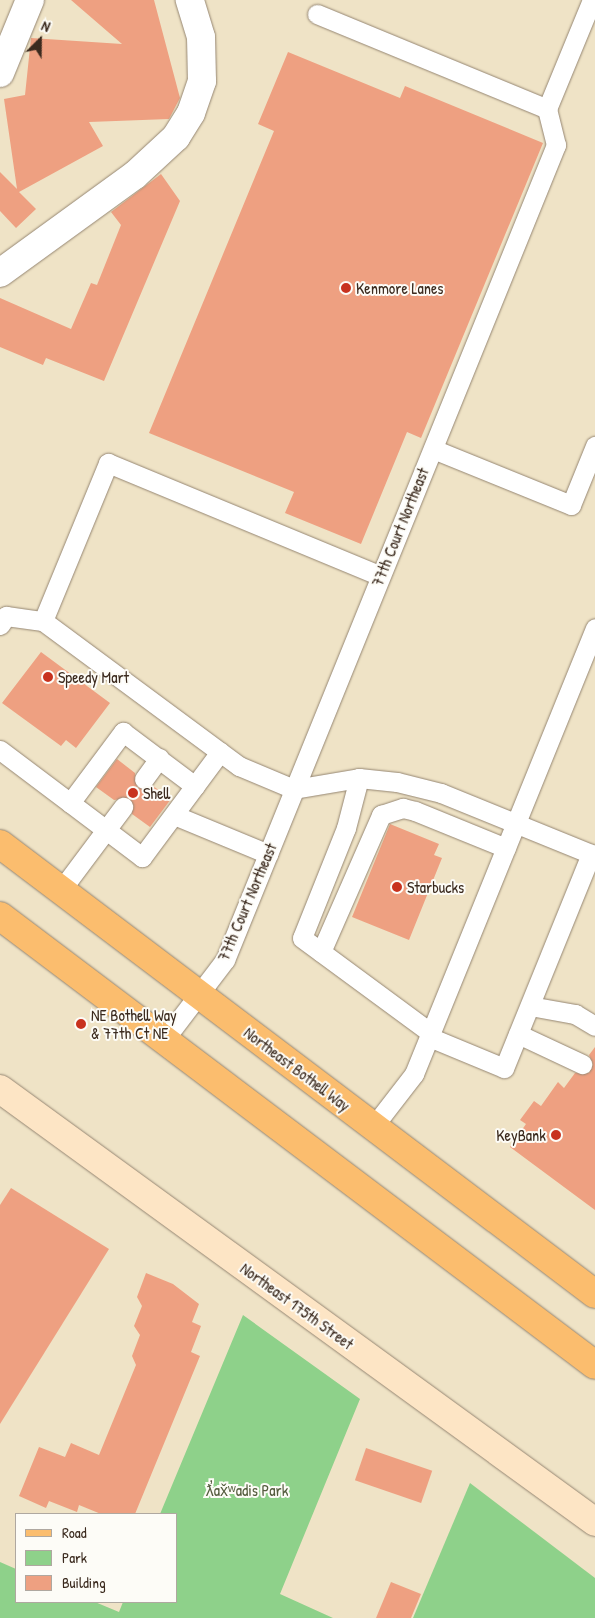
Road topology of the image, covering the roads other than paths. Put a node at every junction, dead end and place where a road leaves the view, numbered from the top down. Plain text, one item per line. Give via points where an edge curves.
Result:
1 (30, 0) edge
2 (190, 0) edge
3 (592, 0) edge
4 (316, 14) dead end
5 (0, 73) edge
6 (547, 109) junction
7 (0, 273) edge
8 (595, 446) edge
9 (432, 448) junction
10 (381, 576) junction
11 (43, 621) junction
12 (0, 625) edge
13 (595, 628) edge
14 (220, 752) junction
15 (159, 758) junction
16 (3, 759) edge
17 (359, 778) junction
18 (144, 780) dead end
19 (195, 786) junction
20 (294, 789) junction
21 (70, 803) junction
22 (123, 807) dead end
23 (174, 815) junction
24 (516, 823) junction
25 (106, 830) junction
26 (0, 844) edge
27 (506, 848) junction
28 (268, 854) junction
29 (61, 890) junction
30 (0, 916) edge
31 (321, 952) junction
32 (199, 994) junction
33 (530, 1006) junction
34 (595, 1026) edge
35 (518, 1034) junction
36 (430, 1035) junction
37 (164, 1040) junction
38 (582, 1064) dead end
39 (0, 1089) edge
40 (373, 1127) junction
41 (595, 1294) edge
42 (595, 1365) edge
43 (595, 1522) edge

1 - 5 street
2 - 7 street via 201,37 202,81 191,113 176,137 135,175
3 - 6 lane
4 - 6 lane
6 - 9 lane, 77th Court Northeast via 556,146
8 - 9 lane via 571,505
9 - 10 lane, 77th Court Northeast
10 - 11 lane via 108,463
10 - 20 lane, 77th Court Northeast
11 - 12 lane via 6,616
11 - 14 lane
13 - 24 lane
14 - 19 lane
14 - 20 lane via 239,766
15 - 18 lane
15 - 19 lane
15 - 21 lane via 123,732
16 - 21 lane
17 - 20 lane
17 - 24 lane via 441,793
17 - 31 lane via 346,828 302,938
19 - 23 lane
20 - 28 lane, 77th Court Northeast
21 - 25 lane
22 - 25 lane
23 - 25 lane via 142,857
23 - 28 lane
24 - 27 lane
24 - 33 lane via 591,854
25 - 29 lane
26 - 29 main road, Northeast Bothell Way
27 - 31 lane via 415,811 402,808 381,815
27 - 36 lane
28 - 32 lane, 77th Court Northeast via 225,960
29 - 32 main road, Northeast Bothell Way
30 - 37 main road
31 - 36 lane
32 - 37 lane, 77th Court Northeast
32 - 40 main road, Northeast Bothell Way
33 - 34 lane via 575,1014
33 - 35 lane
35 - 36 lane via 504,1068
35 - 38 lane
36 - 40 lane via 414,1074
37 - 42 main road
39 - 43 street, Northeast 175th Street
40 - 41 main road, Northeast Bothell Way

